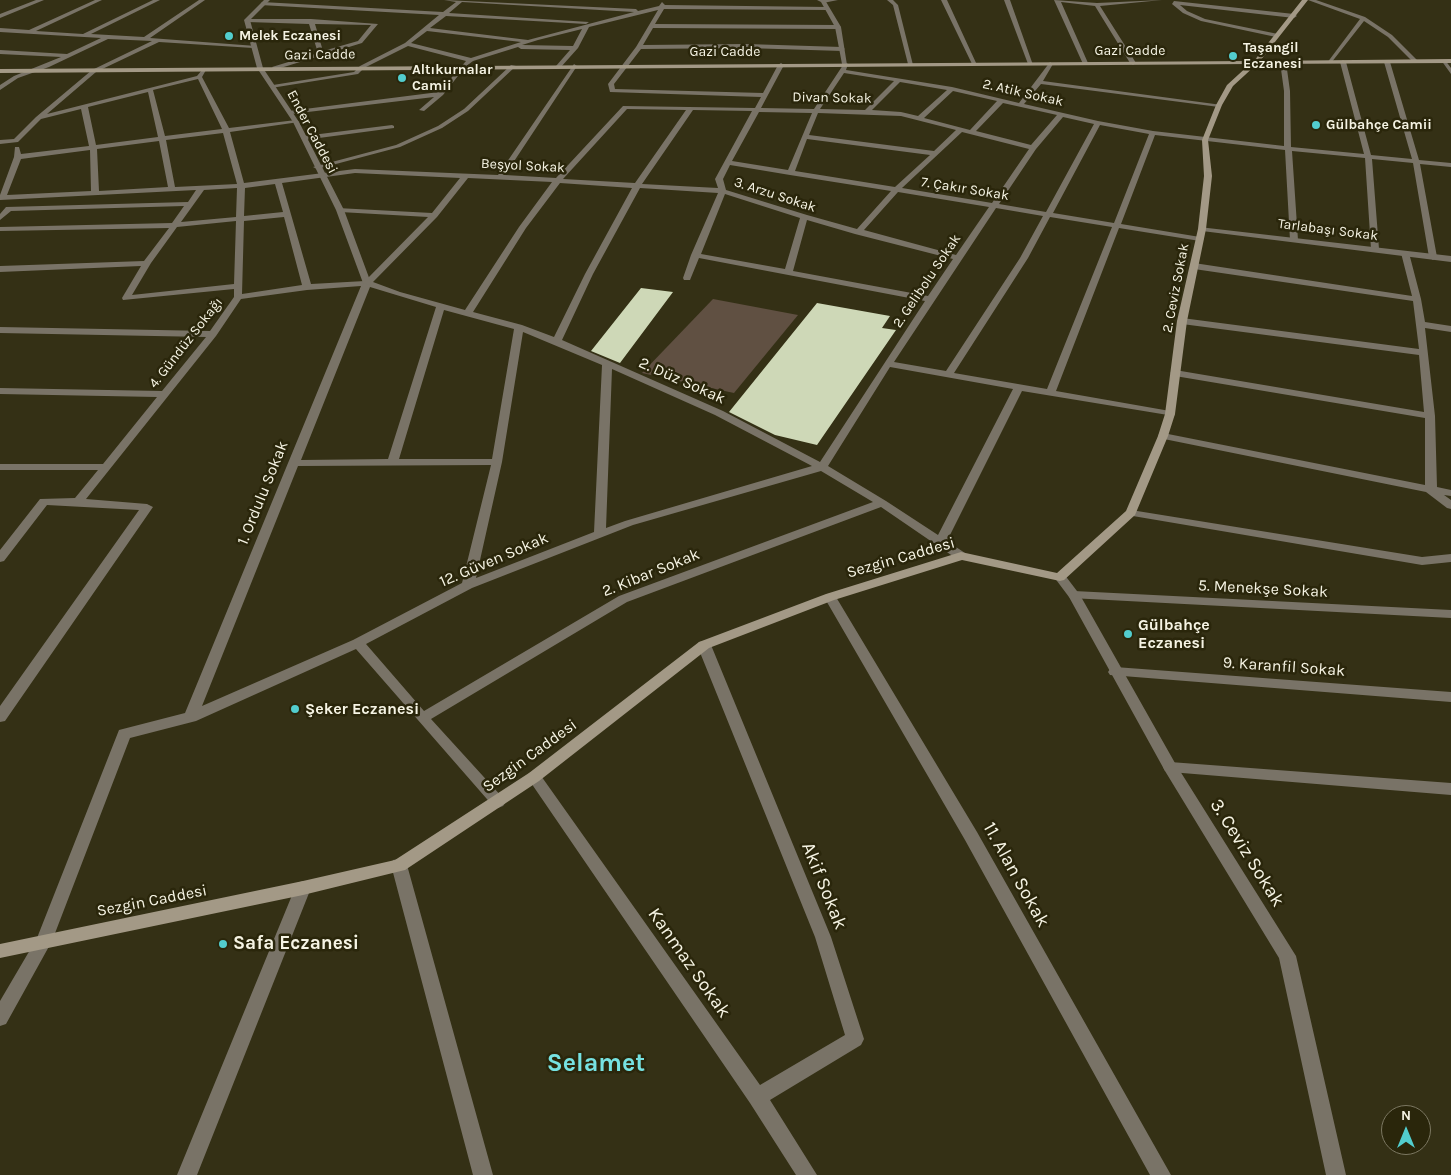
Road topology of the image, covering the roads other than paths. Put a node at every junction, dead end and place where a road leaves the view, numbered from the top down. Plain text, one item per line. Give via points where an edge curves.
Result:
1 (41, 0) edge
2 (99, 0) edge
3 (157, 0) edge
4 (202, 0) edge
5 (446, 0) edge
6 (461, 0) edge
7 (661, 0) edge
8 (836, 0) edge
9 (890, 0) edge
10 (944, 0) edge
11 (1007, 0) edge
12 (1057, 0) edge
13 (1159, 0) edge
14 (1305, 0) edge
15 (1311, 0) edge
16 (822, 1) edge
17 (264, 2) edge
18 (1171, 2) edge
19 (1097, 5) junction
20 (662, 7) junction
21 (828, 9) junction
22 (646, 12) junction
23 (446, 14) junction
24 (0, 16) edge
25 (1294, 16) junction
26 (1363, 18) junction
27 (247, 20) junction
28 (311, 21) junction
29 (601, 23) junction
30 (652, 26) junction
31 (586, 27) junction
32 (838, 27) junction
33 (0, 30) edge
34 (425, 30) junction
35 (29, 32) junction
36 (1276, 35) junction
37 (83, 36) junction
38 (108, 37) junction
39 (145, 39) junction
40 (159, 40) junction
41 (529, 41) junction
42 (406, 44) junction
43 (253, 46) junction
44 (639, 46) junction
45 (511, 47) junction
46 (575, 48) junction
47 (842, 49) junction
48 (0, 52) edge
49 (321, 53) junction
50 (1451, 55) edge
51 (68, 56) junction
52 (471, 60) junction
53 (1443, 61) junction
54 (1451, 61) edge
55 (1283, 62) junction
56 (1329, 62) junction
57 (1343, 62) junction
58 (1387, 62) junction
59 (1416, 62) junction
60 (1133, 63) junction
61 (1255, 63) junction
62 (781, 64) junction
63 (911, 64) junction
64 (975, 64) junction
65 (1031, 64) junction
66 (1050, 64) junction
67 (1085, 64) junction
68 (1451, 65) edge
69 (463, 66) junction
70 (513, 66) junction
71 (559, 66) junction
72 (574, 66) junction
73 (625, 66) junction
74 (362, 67) junction
75 (844, 67) junction
76 (260, 68) junction
77 (274, 68) junction
78 (206, 69) junction
79 (0, 71) edge
80 (32, 71) junction
81 (94, 71) junction
82 (1451, 72) edge
83 (199, 77) junction
84 (899, 80) junction
85 (1039, 82) junction
86 (273, 87) junction
87 (0, 88) edge
88 (150, 89) junction
89 (952, 89) junction
90 (441, 94) junction
91 (764, 95) junction
92 (1002, 100) junction
93 (1021, 104) junction
94 (1219, 105) junction
95 (84, 106) junction
96 (691, 108) junction
97 (756, 109) junction
98 (422, 110) dead end
99 (816, 110) junction
100 (867, 111) junction
101 (291, 112) junction
102 (1061, 115) junction
103 (38, 118) junction
104 (919, 119) junction
105 (296, 122) junction
106 (1098, 123) junction
107 (392, 127) dead end
108 (226, 130) junction
109 (960, 130) junction
110 (1153, 132) junction
111 (970, 133) junction
112 (805, 137) junction
113 (162, 138) junction
114 (304, 138) junction
115 (1205, 140) junction
116 (16, 141) junction
117 (0, 142) edge
118 (93, 147) junction
119 (1034, 148) junction
120 (1288, 149) junction
121 (934, 152) junction
122 (18, 156) junction
123 (1368, 157) junction
124 (727, 162) junction
125 (1416, 162) junction
126 (1451, 165) edge
127 (317, 167) junction
128 (790, 173) junction
129 (466, 175) junction
130 (321, 176) junction
131 (500, 177) junction
132 (558, 180) junction
133 (278, 181) junction
134 (638, 184) junction
135 (241, 186) junction
136 (201, 188) junction
137 (172, 190) junction
138 (896, 190) junction
139 (723, 191) junction
140 (95, 193) junction
141 (2, 197) edge
142 (191, 204) junction
143 (994, 206) junction
144 (340, 210) junction
145 (287, 214) junction
146 (434, 214) junction
147 (1047, 215) junction
148 (804, 217) junction
149 (0, 218) edge
150 (239, 220) junction
151 (176, 225) junction
152 (1115, 226) junction
153 (0, 229) edge
154 (1202, 229) junction
155 (858, 232) junction
156 (1200, 239) junction
157 (1294, 240) junction
158 (1375, 249) junction
159 (1406, 254) junction
160 (695, 255) junction
161 (1432, 257) junction
162 (959, 258) junction
163 (1451, 259) edge
164 (147, 263) junction
165 (1194, 266) junction
166 (0, 269) edge
167 (788, 272) junction
168 (687, 278) dead end
169 (367, 283) junction
170 (237, 286) junction
171 (308, 287) junction
172 (238, 297) junction
173 (931, 299) junction
174 (1417, 299) junction
175 (441, 306) junction
176 (468, 312) junction
177 (1182, 321) junction
178 (1420, 324) junction
179 (519, 327) junction
180 (1451, 329) edge
181 (0, 330) edge
182 (213, 334) junction
183 (557, 341) junction
184 (1424, 353) junction
185 (607, 364) junction
186 (888, 364) junction
187 (1175, 373) junction
188 (948, 375) junction
189 (1019, 387) junction
190 (0, 391) edge
191 (1050, 393) junction
192 (164, 394) junction
193 (1170, 414) junction
194 (1430, 416) junction
195 (1163, 436) junction
196 (392, 462) junction
197 (497, 462) junction
198 (293, 463) junction
199 (0, 467) edge
200 (106, 467) junction
201 (822, 467) junction
202 (1431, 490) junction
203 (1451, 493) edge
204 (78, 502) junction
205 (882, 503) junction
206 (1451, 506) edge
207 (1130, 513) junction
208 (600, 534) junction
209 (940, 542) junction
210 (961, 556) junction
211 (1, 557) edge
212 (1451, 558) edge
213 (1060, 577) junction
214 (468, 585) junction
215 (1074, 596) junction
216 (830, 597) junction
217 (1451, 614) edge
218 (358, 643) junction
219 (704, 645) junction
220 (1115, 672) junction
221 (1451, 696) edge
222 (0, 717) edge
223 (191, 717) junction
224 (422, 718) junction
225 (1170, 767) junction
226 (534, 777) junction
227 (1451, 789) edge
228 (498, 802) junction
229 (399, 865) junction
230 (304, 888) junction
231 (44, 941) junction
232 (0, 951) edge
233 (0, 1018) edge
234 (756, 1097) junction
235 (186, 1175) edge
236 (483, 1175) edge
237 (807, 1175) edge
238 (1161, 1175) edge
239 (1336, 1175) edge

1 - 24 street
2 - 35 street
3 - 37 street
4 - 39 street
5 - 6 street
6 - 22 street
6 - 23 street
7 - 20 street
8 - 16 street
9 - 63 street via 895,4
10 - 64 street
11 - 65 street
12 - 19 street
12 - 67 street
13 - 19 street
14 - 25 main road, 2. Ceviz Sokak
15 - 26 street
16 - 21 street
17 - 23 street
17 - 27 street
18 - 25 street
18 - 36 street via 1203,20
19 - 60 street
20 - 21 street
20 - 22 street
20 - 30 street
21 - 32 street
22 - 29 street
23 - 29 street
23 - 34 street
25 - 36 main road, 2. Ceviz Sokak
26 - 56 street
26 - 59 street via 1390,36
27 - 28 street
27 - 43 street, Ender Caddesi
28 - 49 street
28 - 49 street via 375,24 360,42
29 - 31 street
30 - 32 street
30 - 44 street
31 - 41 street
31 - 46 street
32 - 47 street
33 - 35 street
34 - 41 street
34 - 42 street
35 - 37 street
36 - 61 main road, 2. Ceviz Sokak
37 - 38 street
38 - 39 street
38 - 51 street
39 - 40 street
40 - 43 street
40 - 81 street
41 - 45 street
42 - 52 street
42 - 74 street
43 - 76 street, Ender Caddesi
44 - 47 street
44 - 73 street
45 - 46 street
45 - 52 street
46 - 71 street
47 - 75 street
48 - 51 street
49 - 77 street
50 - 53 street
51 - 80 street
52 - 69 street
53 - 54 main road, Gazi Cadde
53 - 59 main road, Gazi Cadde
53 - 68 street
53 - 82 street
55 - 56 main road, Gazi Cadde
55 - 61 main road, Gazi Cadde
55 - 120 street
56 - 57 main road, Gazi Cadde
57 - 58 main road, Gazi Cadde
57 - 123 street
58 - 59 main road, Gazi Cadde
58 - 125 street
60 - 61 main road, Gazi Cadde
60 - 67 main road, Gazi Cadde
61 - 94 main road, 2. Ceviz Sokak via 1230,84
62 - 73 main road, Gazi Cadde
62 - 75 main road, Gazi Cadde
62 - 91 street, 3. Arzu Sokak
63 - 64 main road, Gazi Cadde
63 - 75 main road, Gazi Cadde
64 - 65 main road, Gazi Cadde
65 - 66 main road, Gazi Cadde
66 - 67 main road, Gazi Cadde
66 - 85 street
69 - 70 main road, Gazi Cadde
69 - 74 main road, Gazi Cadde
69 - 90 street
70 - 71 main road, Gazi Cadde
70 - 127 street via 466,110 440,127 398,146
71 - 72 main road, Gazi Cadde
72 - 73 main road, Gazi Cadde
72 - 131 street
73 - 91 street via 611,84 612,91
74 - 77 main road, Gazi Cadde
74 - 86 street via 350,75
75 - 84 street, 2. Atik Sokak
75 - 99 street
76 - 77 main road, Gazi Cadde
76 - 78 main road, Gazi Cadde
76 - 86 street, Ender Caddesi
78 - 81 main road, Gazi Cadde
78 - 83 street
79 - 80 main road, Gazi Cadde
80 - 81 main road, Gazi Cadde
80 - 87 street
81 - 103 street
83 - 88 street
83 - 108 street, 4. Gündüz Sokağı
84 - 89 street, 2. Atik Sokak
84 - 100 street
85 - 93 street
85 - 94 street
86 - 101 street, Ender Caddesi
88 - 95 street
88 - 113 street
89 - 92 street, 2. Atik Sokak
89 - 104 street
90 - 98 street
90 - 101 street
91 - 97 street, 3. Arzu Sokak
92 - 93 street, 2. Atik Sokak
92 - 111 street
93 - 102 street, 2. Atik Sokak
94 - 115 main road, 2. Ceviz Sokak
95 - 103 street
95 - 118 street
96 - 97 street, Divan Sokak
96 - 132 street, Divan Sokak via 625,107
96 - 134 street
97 - 99 street, Divan Sokak
97 - 124 street, 3. Arzu Sokak
99 - 100 street, Divan Sokak
99 - 112 street
100 - 104 street, Divan Sokak
101 - 105 street, Ender Caddesi
102 - 106 street, 2. Atik Sokak
102 - 119 street, 2. Gelibolu Sokak
103 - 116 street
104 - 109 street, Divan Sokak
105 - 108 street
105 - 114 street, Ender Caddesi
106 - 110 street, 2. Atik Sokak
106 - 147 street
107 - 114 street
108 - 113 street
108 - 135 street, 4. Gündüz Sokağı
109 - 111 street, Divan Sokak
109 - 121 street
110 - 115 street, 2. Atik Sokak
110 - 152 street
111 - 119 street, Divan Sokak
112 - 121 street
112 - 128 street
113 - 118 street
113 - 137 street
114 - 127 street, Ender Caddesi
115 - 120 street, 2. Atik Sokak
115 - 154 main road, 2. Ceviz Sokak via 1208,176
116 - 117 street
116 - 122 street
118 - 122 street
118 - 140 street
119 - 143 street, 2. Gelibolu Sokak
120 - 123 street, 2. Atik Sokak
120 - 157 street
121 - 138 street
122 - 141 street
123 - 125 street, 2. Atik Sokak
123 - 158 street
124 - 128 street, 7. Çakır Sokak
124 - 139 street, 3. Arzu Sokak via 719,179
125 - 126 street, 2. Atik Sokak
125 - 161 street
127 - 130 street, Ender Caddesi
128 - 138 street, 7. Çakır Sokak
129 - 130 street, Beşyol Sokak via 355,172
129 - 131 street, Beşyol Sokak
129 - 146 street
130 - 133 street, Beşyol Sokak
130 - 144 street, Ender Caddesi
131 - 132 street, Beşyol Sokak
132 - 134 street, Beşyol Sokak
132 - 176 street
133 - 135 street, Beşyol Sokak
133 - 145 street
134 - 139 street, Beşyol Sokak
134 - 183 street
135 - 136 street, Beşyol Sokak
135 - 150 street, 4. Gündüz Sokağı
136 - 137 street, Beşyol Sokak
136 - 142 street
137 - 140 street, Beşyol Sokak
138 - 143 street, 7. Çakır Sokak
138 - 155 street
139 - 148 street, 3. Arzu Sokak
139 - 160 street
140 - 141 street, Beşyol Sokak
142 - 149 street via 9,209
142 - 151 street
143 - 147 street, 7. Çakır Sokak
143 - 162 street, 2. Gelibolu Sokak
144 - 146 street
144 - 169 street, Ender Caddesi
145 - 150 street
145 - 171 street
146 - 169 street
147 - 152 street, 7. Çakır Sokak
147 - 188 street via 1024,258
148 - 155 street, 3. Arzu Sokak
148 - 167 street
150 - 151 street
150 - 170 street, 4. Gündüz Sokağı
151 - 153 street
151 - 164 street
152 - 156 street, 7. Çakır Sokak
152 - 191 street
154 - 156 main road, 2. Ceviz Sokak
154 - 157 street, Tarlabaşı Sokak
155 - 162 street, 3. Arzu Sokak
156 - 165 main road, 2. Ceviz Sokak
157 - 158 street, Tarlabaşı Sokak
158 - 159 street, Tarlabaşı Sokak
159 - 161 street, Tarlabaşı Sokak
159 - 174 street
160 - 167 street
160 - 168 street
161 - 163 street, Tarlabaşı Sokak
162 - 173 street, 2. Gelibolu Sokak
164 - 166 street
164 - 170 street via 126,298
165 - 174 street
165 - 177 main road, 2. Ceviz Sokak
167 - 173 street
169 - 171 street
169 - 175 street, 2. Düz Sokak
169 - 198 street, 1. Ordulu Sokak
170 - 172 street, 4. Gündüz Sokağı
171 - 172 street
172 - 182 street, 4. Gündüz Sokağı
173 - 186 street, 2. Gelibolu Sokak
174 - 178 street
175 - 176 street, 2. Düz Sokak
175 - 196 street
176 - 179 street, 2. Düz Sokak
177 - 184 street
177 - 187 main road, 2. Ceviz Sokak
178 - 180 street
178 - 184 street
179 - 183 street, 2. Düz Sokak
179 - 197 street
181 - 182 street
182 - 192 street, 4. Gündüz Sokağı
183 - 185 street, 2. Düz Sokak
184 - 194 street
185 - 201 street, 2. Düz Sokak via 719,414
185 - 208 street
186 - 188 street
186 - 201 street, 2. Gelibolu Sokak
187 - 193 main road, 2. Ceviz Sokak
187 - 194 street
188 - 189 street
189 - 191 street
189 - 209 street
190 - 192 street
191 - 193 street
192 - 200 street, 4. Gündüz Sokağı
193 - 195 main road, 2. Ceviz Sokak
194 - 202 street
195 - 202 street
195 - 207 main road, 2. Ceviz Sokak
196 - 197 street
196 - 198 street
197 - 214 street
198 - 223 street, 1. Ordulu Sokak
199 - 200 street
200 - 204 street, 4. Gündüz Sokağı
201 - 205 street, 2. Düz Sokak
201 - 208 street, 12. Güven Sokak
202 - 203 street
202 - 206 street
204 - 211 street via 44,501
204 - 222 street via 147,506
205 - 209 street, 2. Düz Sokak
205 - 224 street, 2. Kibar Sokak via 623,599
207 - 212 street via 1422,561
207 - 213 main road, 2. Ceviz Sokak
208 - 214 street, 12. Güven Sokak
209 - 210 street, 2. Düz Sokak
210 - 213 main road, Sezgin Caddesi
210 - 216 main road, Sezgin Caddesi
213 - 215 street, 3. Ceviz Sokak
214 - 218 street, 12. Güven Sokak
215 - 217 street, 5. Menekşe Sokak
215 - 220 street, 3. Ceviz Sokak
216 - 219 main road, Sezgin Caddesi
216 - 238 street, 11. Alan Sokak via 971,836
218 - 223 street, 12. Güven Sokak
218 - 224 street
219 - 226 main road, Sezgin Caddesi
219 - 234 street, Akif Sokak via 823,937 855,1039
220 - 221 street, 9. Karanfil Sokak
220 - 225 street, 3. Ceviz Sokak
223 - 231 street, 12. Güven Sokak via 124,734
224 - 228 street
225 - 227 street
225 - 239 street, 3. Ceviz Sokak via 1287,956
226 - 228 main road, Sezgin Caddesi
226 - 234 street, Kanmaz Sokak
228 - 229 main road, Sezgin Caddesi
229 - 230 main road, Sezgin Caddesi
229 - 236 street
230 - 231 main road, Sezgin Caddesi
230 - 235 street
231 - 232 main road, Sezgin Caddesi
231 - 233 street
234 - 237 street, Kanmaz Sokak

